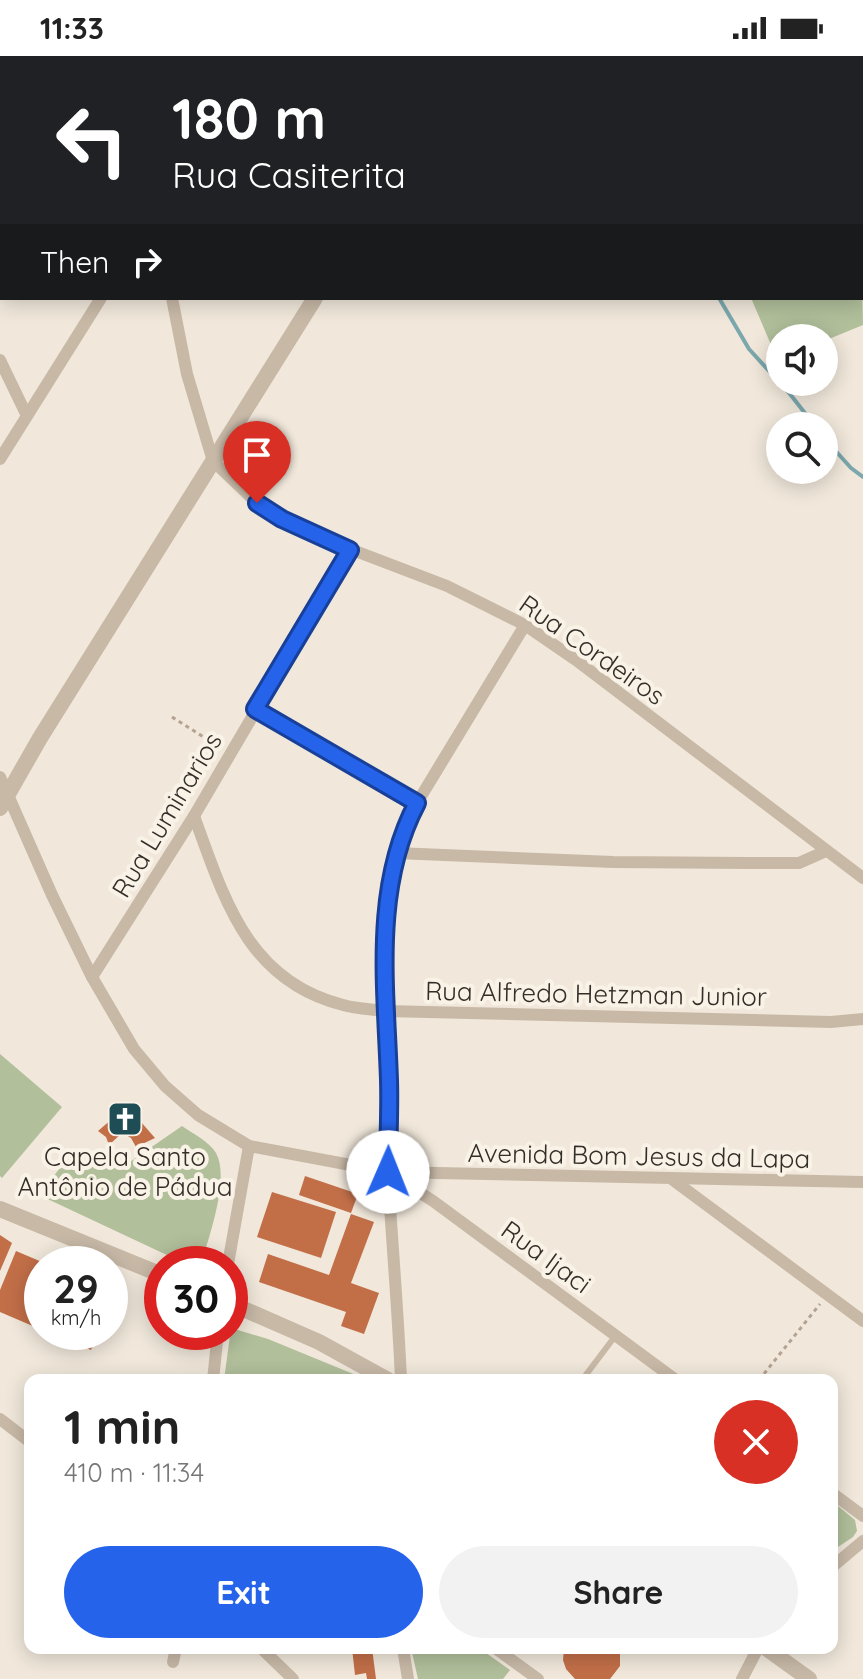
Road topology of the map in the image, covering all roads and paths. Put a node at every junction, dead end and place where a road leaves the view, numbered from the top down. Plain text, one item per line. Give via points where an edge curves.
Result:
1 (100, 300) edge
2 (172, 300) edge
3 (314, 300) edge
4 (0, 360) edge
5 (27, 416) junction
6 (0, 459) edge
7 (213, 461) junction
8 (350, 550) junction
9 (525, 625) junction
10 (255, 709) junction
11 (172, 717) dead end
12 (231, 754) junction
13 (0, 777) edge
14 (4, 801) edge
15 (417, 803) junction
16 (194, 816) junction
17 (826, 851) junction
18 (396, 853) junction
19 (863, 878) edge
20 (92, 977) junction
21 (386, 1011) junction
22 (863, 1019) edge
23 (249, 1146) junction
24 (388, 1172) junction
25 (673, 1180) junction
26 (863, 1182) edge
27 (0, 1209) edge
28 (231, 1246) edge
29 (144, 1268) edge
30 (828, 1295) junction
31 (248, 1311) edge
32 (863, 1321) edge
33 (616, 1335) junction
34 (216, 1350) edge
35 (214, 1374) edge
36 (377, 1374) edge
37 (401, 1374) edge
38 (587, 1374) edge
39 (668, 1374) edge
40 (764, 1374) edge
41 (0, 1419) edge
42 (24, 1437) edge
43 (838, 1497) edge
44 (863, 1516) edge
45 (863, 1541) edge
46 (838, 1562) edge
47 (175, 1654) edge
48 (267, 1654) edge
49 (404, 1654) edge
50 (503, 1654) edge
51 (755, 1654) edge
52 (774, 1654) edge
53 (173, 1662) dead end
54 (523, 1668) junction
55 (293, 1679) edge
56 (408, 1679) edge
57 (514, 1679) edge
58 (538, 1679) edge
59 (742, 1679) edge
60 (809, 1679) edge

1 - 5 street
2 - 7 street, Rua Cordeiros
3 - 7 street
4 - 5 street
5 - 6 street
7 - 8 street, Rua Cordeiros via 257,503
7 - 14 street
8 - 9 street, Rua Cordeiros via 447,586
8 - 10 street, Rua Luminarios
9 - 15 street
9 - 17 street, Rua Cordeiros
10 - 12 street, Rua Luminarios
10 - 15 lane
11 - 12 path
12 - 16 street, Rua Luminarios
13 - 14 street, Avenida Bom Jesus da Lapa
14 - 20 street, Avenida Bom Jesus da Lapa
15 - 18 street
16 - 20 street, Rua Luminarios
16 - 21 street, Rua Alfredo Hetzman Junior via 228,905 268,965 305,992
17 - 18 street via 799,863
17 - 19 street, Rua Cordeiros
18 - 21 street via 386,906
20 - 23 street, Avenida Bom Jesus da Lapa via 134,1049 165,1086 198,1115
21 - 22 street, Rua Alfredo Hetzman Junior
21 - 24 street
23 - 24 street, Avenida Bom Jesus da Lapa
23 - 28 street
24 - 25 street, Avenida Bom Jesus da Lapa
24 - 33 street, Rua Ijaci
24 - 37 street
25 - 26 street, Avenida Bom Jesus da Lapa
25 - 30 street
27 - 29 street
30 - 32 street
30 - 40 path
31 - 36 street
33 - 38 lane
33 - 39 street, Rua Ijaci
34 - 35 street
41 - 42 street
43 - 44 street
45 - 46 street
47 - 53 street
48 - 55 street
49 - 56 street
50 - 54 street
51 - 59 street
52 - 60 street
54 - 57 street
54 - 58 street

